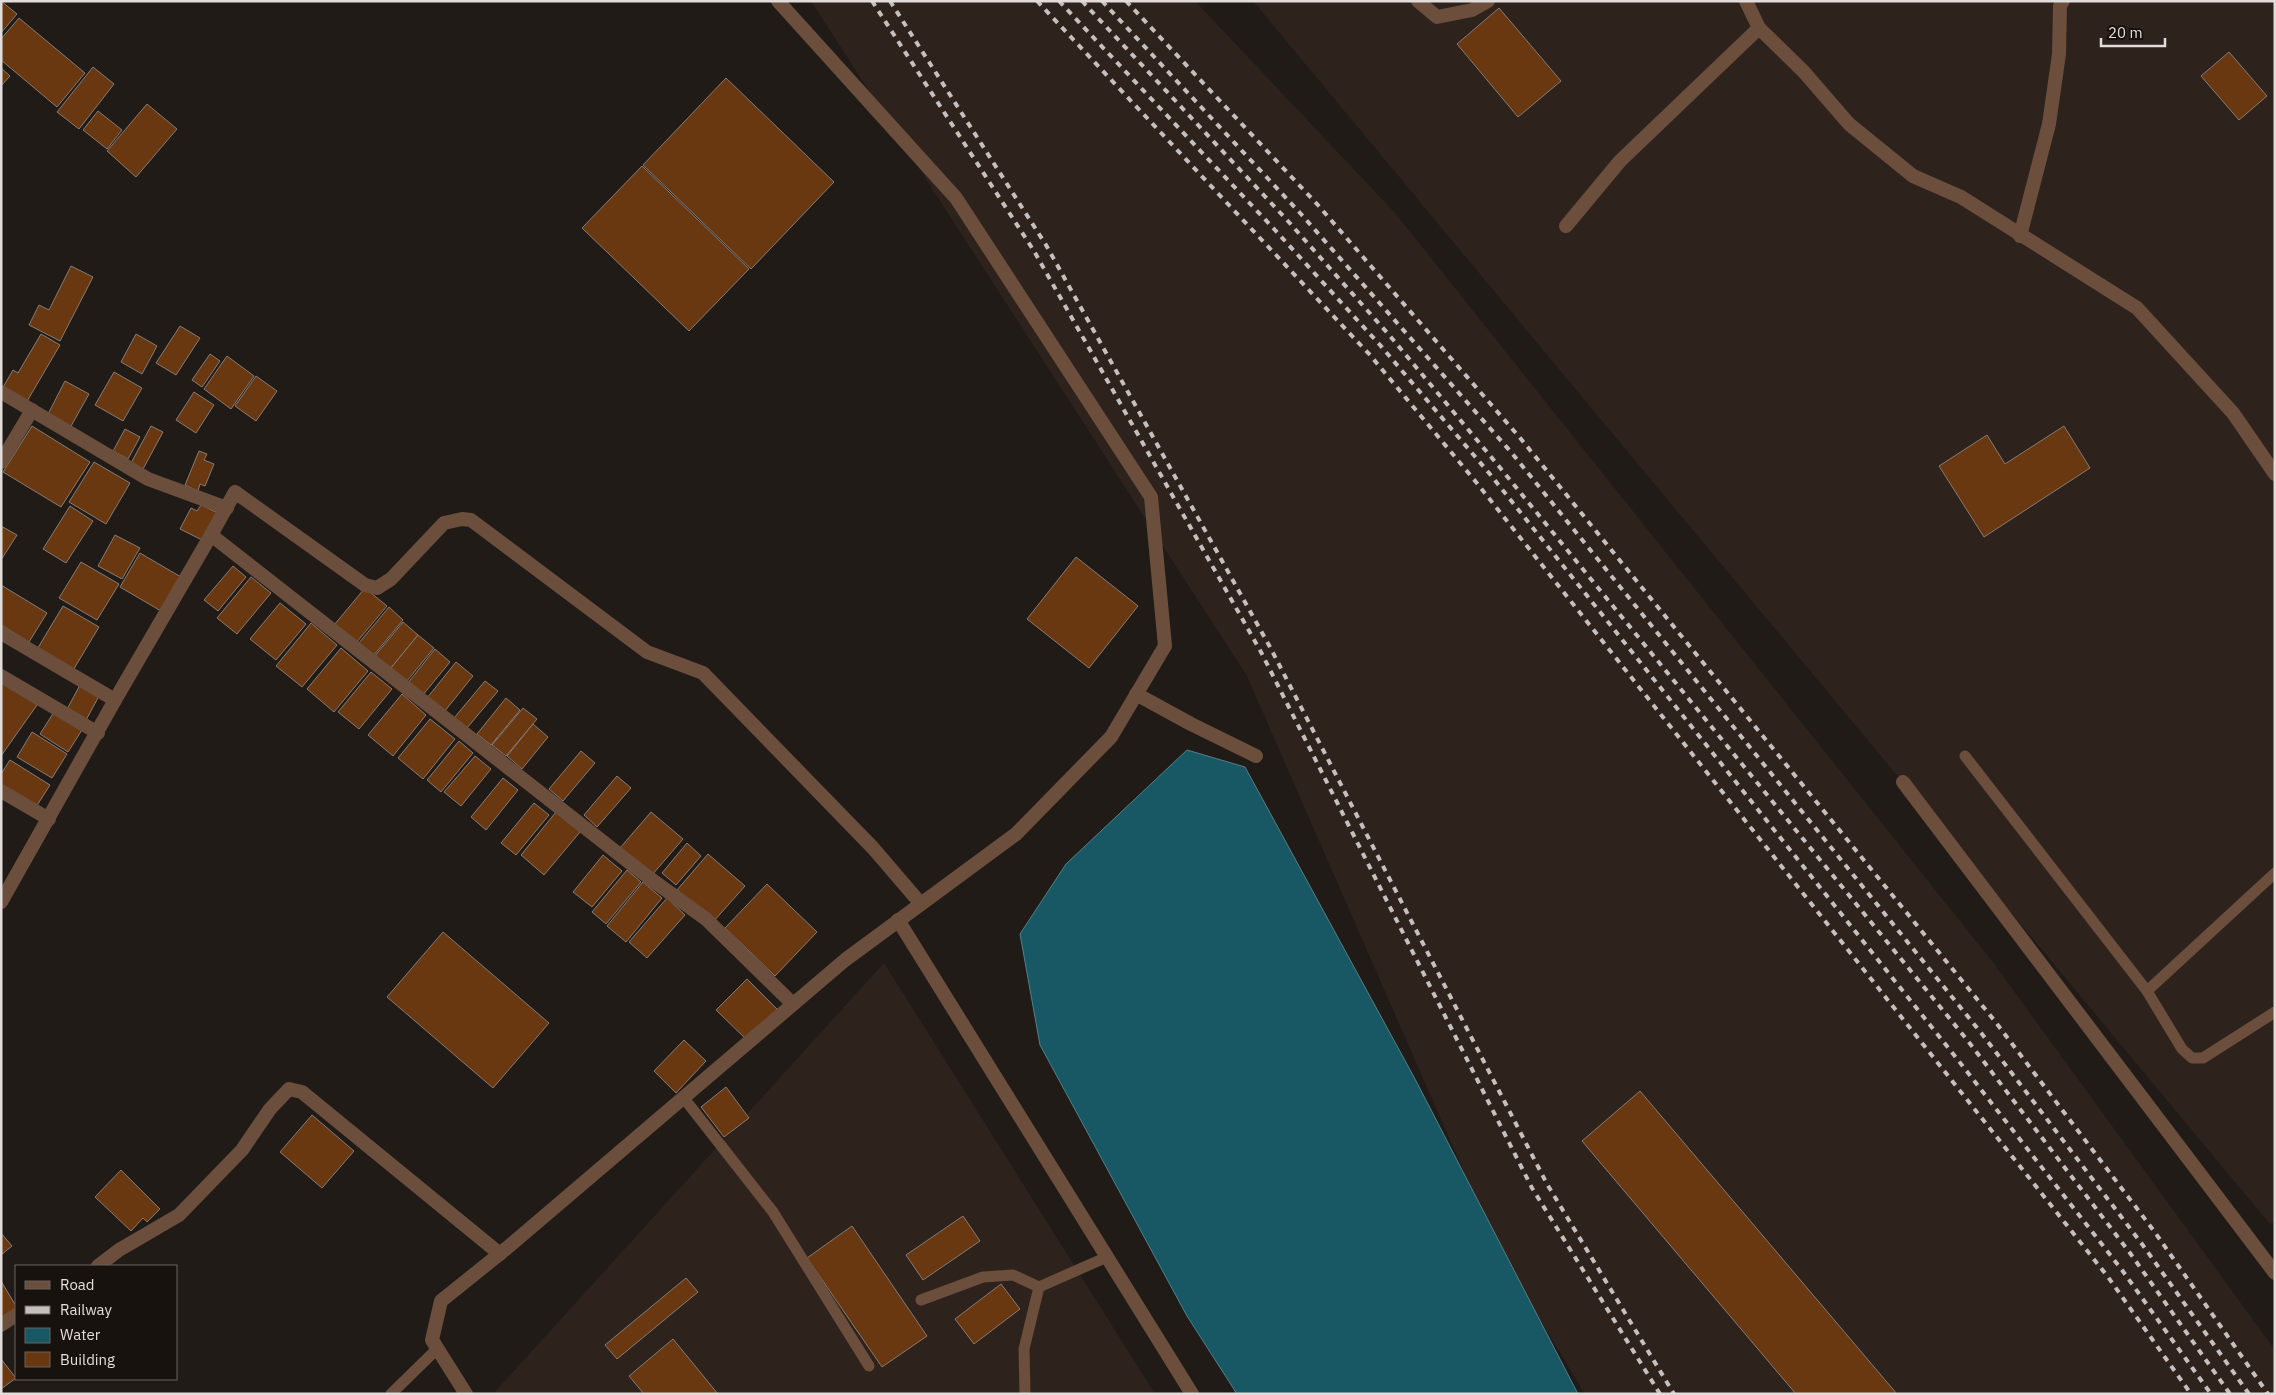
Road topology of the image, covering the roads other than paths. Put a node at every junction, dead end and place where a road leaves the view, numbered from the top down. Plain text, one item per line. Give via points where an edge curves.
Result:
1 (778, 1) edge
2 (1418, 1) edge
3 (1488, 1) edge
4 (1746, 1) edge
5 (2063, 1) edge
6 (1759, 28) junction
7 (1566, 226) dead end
8 (2020, 236) junction
9 (1, 392) edge
10 (32, 410) junction
11 (1, 462) edge
12 (2275, 474) edge
13 (227, 508) junction
14 (211, 535) junction
15 (1, 634) edge
16 (1, 676) edge
17 (1136, 694) junction
18 (115, 700) junction
19 (98, 733) junction
20 (1256, 756) dead end
21 (1965, 756) dead end
22 (1903, 782) dead end
23 (1, 791) edge
24 (49, 819) junction
25 (2275, 873) edge
26 (1, 902) edge
27 (921, 904) junction
28 (898, 920) junction
29 (2147, 991) junction
30 (793, 1004) junction
31 (2275, 1012) edge
32 (683, 1097) junction
33 (500, 1254) junction
34 (1107, 1257) junction
35 (99, 1265) edge
36 (2275, 1273) edge
37 (1039, 1287) junction
38 (921, 1300) dead end
39 (15, 1316) edge
40 (1, 1325) edge
41 (438, 1348) junction
42 (869, 1366) dead end
43 (391, 1394) edge
44 (466, 1394) edge
45 (1024, 1394) edge
46 (1192, 1394) edge

1 - 17 street via 956,198 1151,497 1165,646
2 - 3 street via 1437,17 1472,10
4 - 6 street
5 - 8 street via 2049,124
6 - 7 street via 1620,161
6 - 8 street via 1804,72 1849,124 1884,153 1913,176 1961,197
8 - 12 street via 2137,308 2234,413
9 - 10 street
10 - 11 street
10 - 13 street via 148,479
13 - 14 street
13 - 27 street via 235,492 365,585 376,588 391,578 444,523 471,520 647,652 703,673 873,848
14 - 18 street
14 - 30 street via 706,919
15 - 18 street
16 - 19 street
17 - 20 street
17 - 27 street via 1111,737 1016,834
18 - 19 street
19 - 24 street
21 - 29 lane
22 - 36 street
23 - 24 street
24 - 26 street
25 - 29 lane
27 - 28 street
28 - 30 street
28 - 34 street
29 - 31 lane via 2182,1049 2192,1058 2204,1058
30 - 32 street
32 - 33 street
32 - 42 lane via 773,1212
33 - 35 street via 302,1092 290,1090 270,1109 242,1150 179,1215
33 - 41 street via 441,1301 432,1340
34 - 37 lane
34 - 46 street
37 - 38 lane via 1014,1275 983,1277
37 - 45 lane via 1024,1349
39 - 40 street
41 - 43 lane
41 - 44 street

